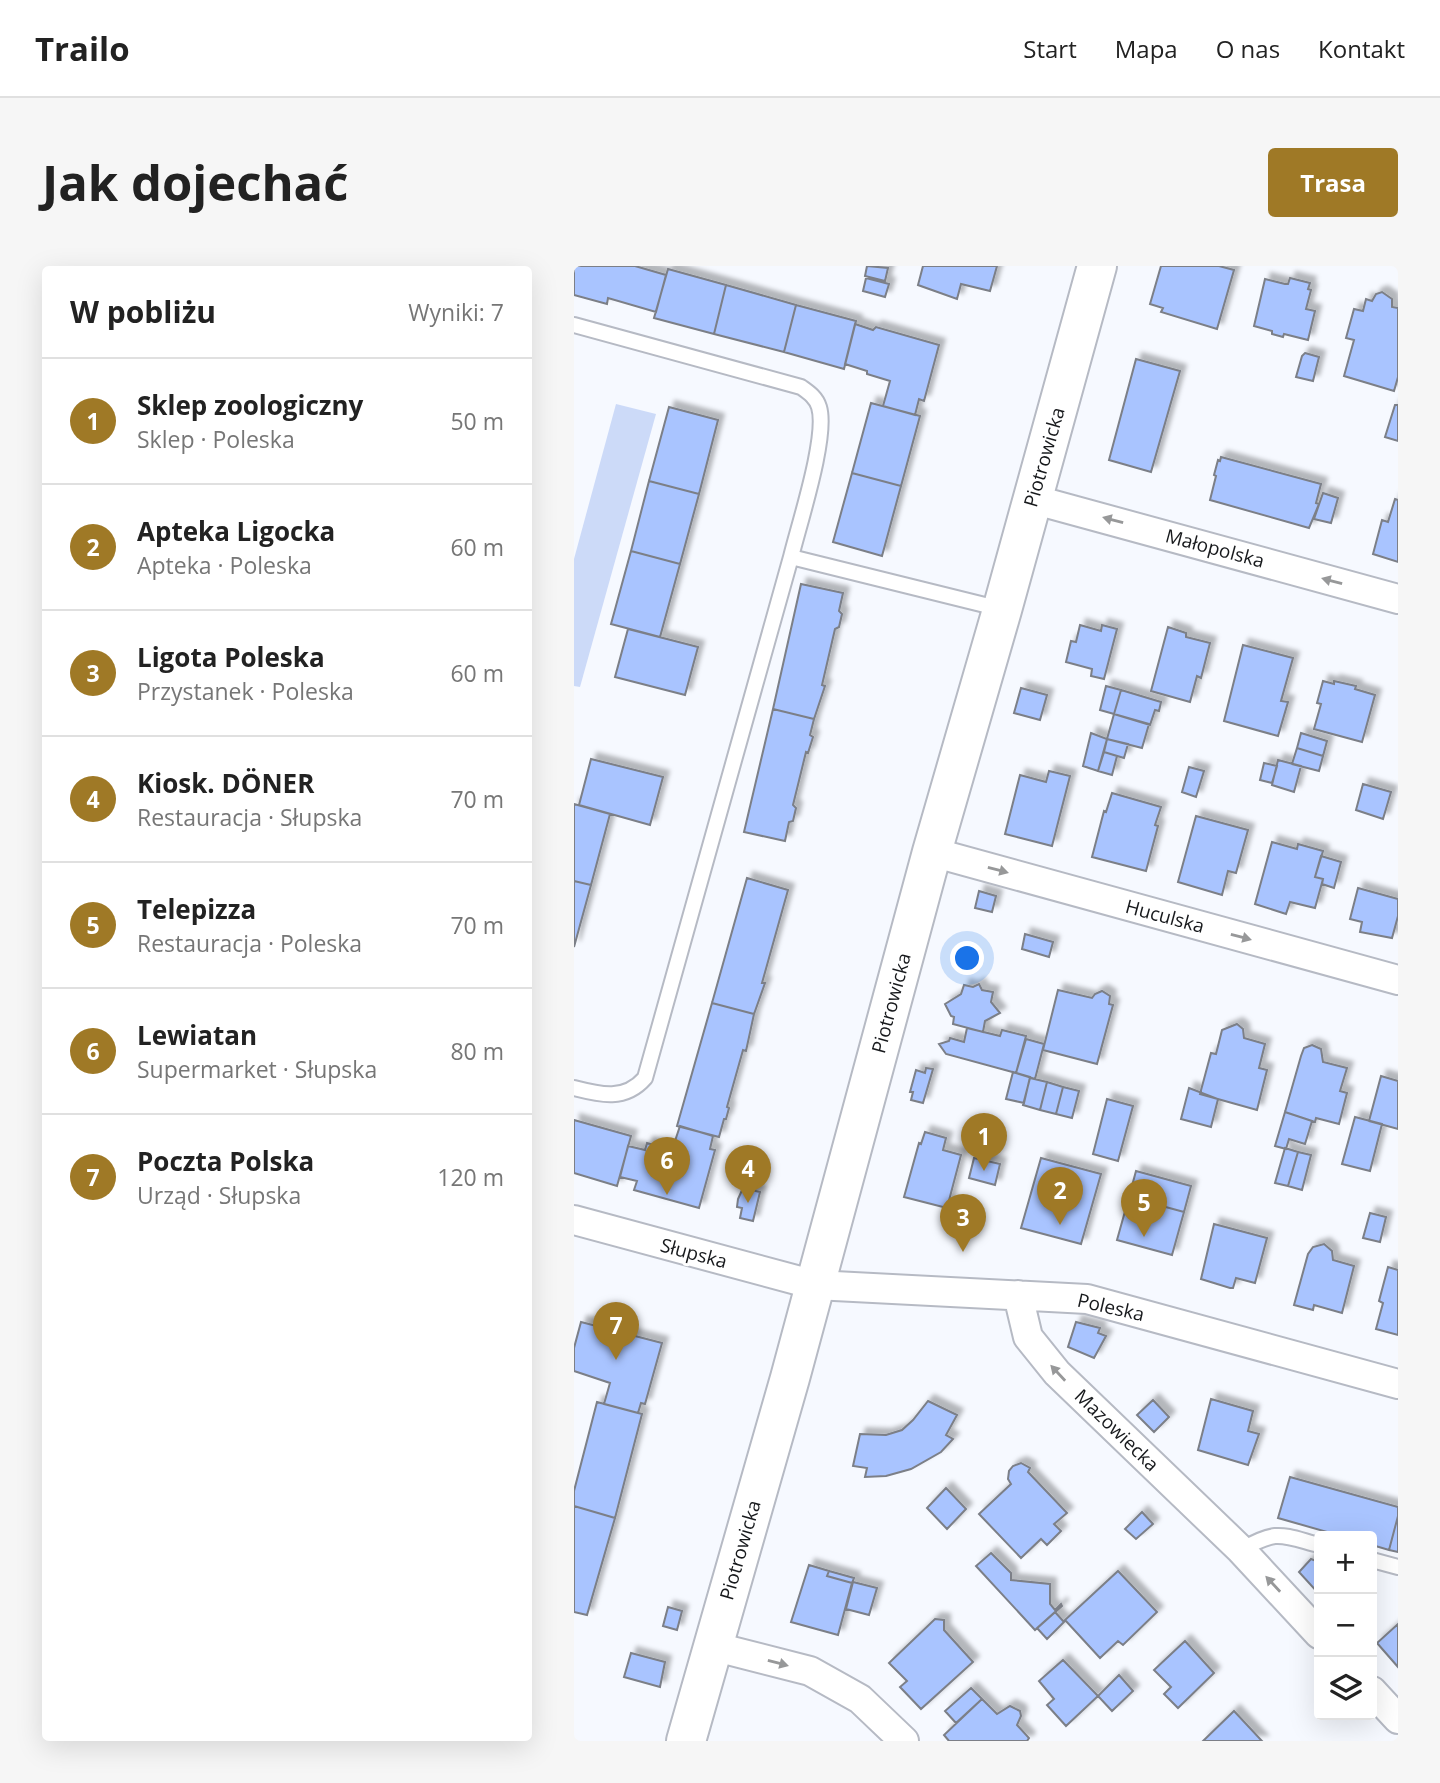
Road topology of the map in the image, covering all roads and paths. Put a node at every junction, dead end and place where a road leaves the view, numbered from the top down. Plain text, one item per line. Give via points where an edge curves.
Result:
1 (1097, 266) edge
2 (574, 325) edge
3 (1032, 499) junction
4 (791, 557) junction
5 (1398, 599) edge
6 (1002, 610) junction
7 (932, 852) junction
8 (1398, 980) edge
9 (574, 1088) edge
10 (574, 1220) edge
11 (815, 1286) junction
12 (1018, 1295) junction
13 (1398, 1384) edge
14 (1314, 1544) edge
15 (1241, 1550) junction
16 (1377, 1561) edge
17 (1398, 1567) edge
18 (1314, 1629) edge
19 (712, 1647) junction
20 (1377, 1696) edge
21 (1398, 1719) edge
22 (686, 1741) edge
23 (904, 1741) edge

1 - 3 street, Piotrowicka
2 - 4 lane via 801,387 812,395 819,405 818,449
5 -> 3 street, Małopolska
3 - 6 street, Piotrowicka
4 - 6 lane
4 - 9 lane via 645,1078 621,1095
6 - 7 street, Piotrowicka
7 -> 8 street, Huculska
7 - 11 street, Piotrowicka
10 - 11 street, Słupska
11 - 12 street, Poleska
11 - 19 street, Piotrowicka
12 - 13 street, Poleska via 1087,1299
15 -> 12 street, Mazowiecka via 1057,1373 1028,1337
14 - 15 lane via 1278,1534
18 -> 15 street, Mazowiecka
16 - 17 lane
19 - 22 street, Piotrowicka
19 -> 23 street via 810,1671 860,1699
20 - 21 street

